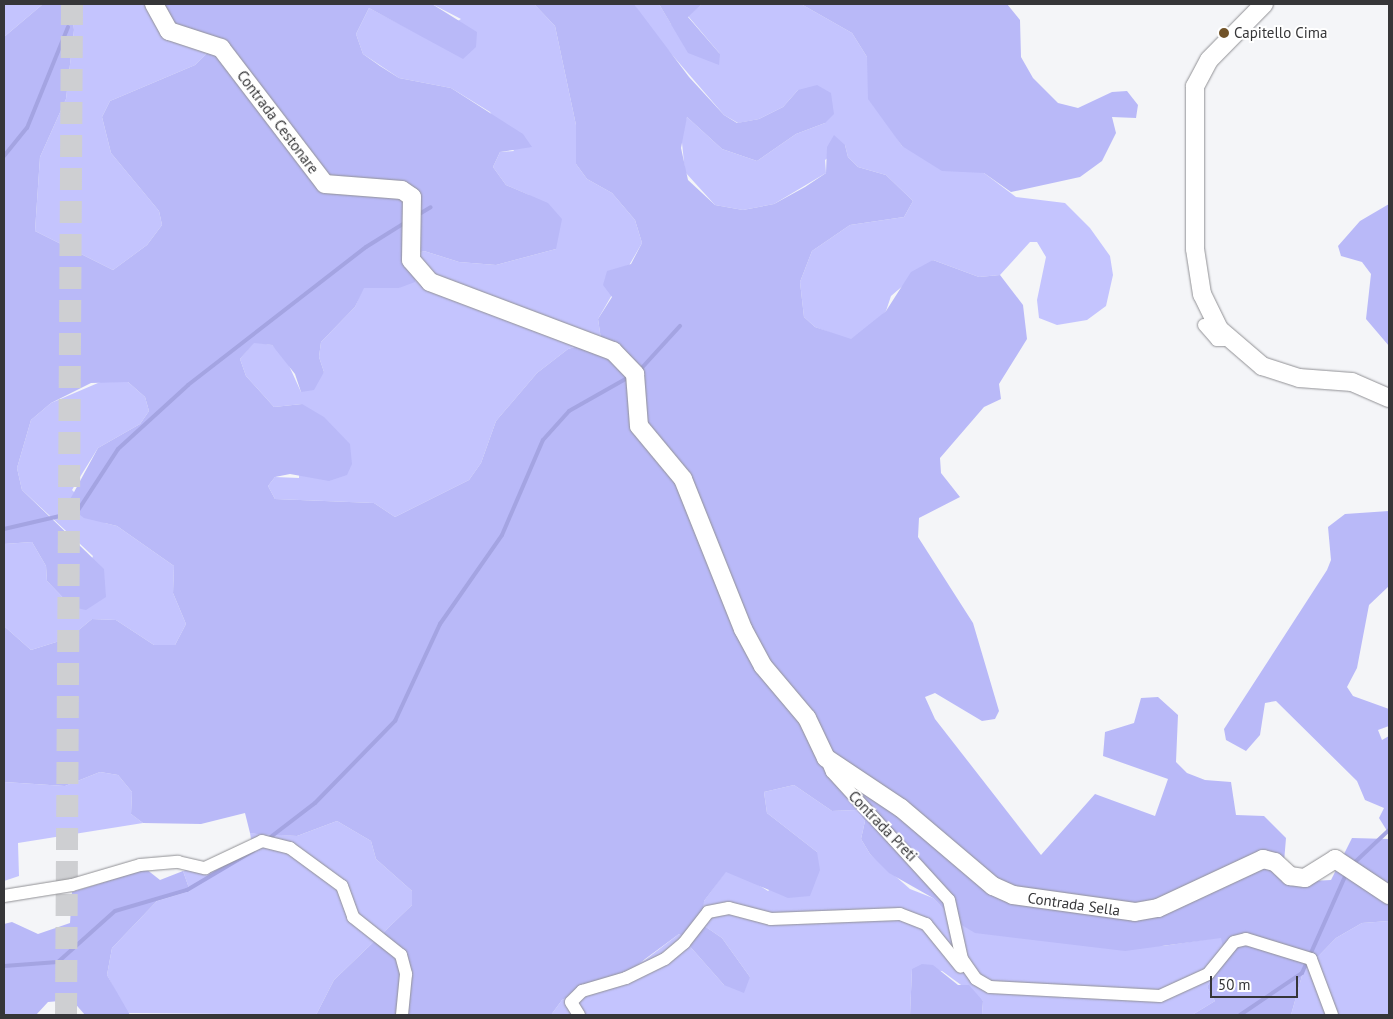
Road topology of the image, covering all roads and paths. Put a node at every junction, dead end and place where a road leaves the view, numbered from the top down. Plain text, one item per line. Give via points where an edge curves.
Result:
1 (154, 4) edge
2 (1264, 4) edge
3 (1204, 325) dead end
4 (1228, 340) junction
5 (632, 371) joint
6 (1389, 398) edge
7 (826, 758) junction
8 (1389, 895) edge
9 (4, 896) edge
10 (976, 978) junction
11 (402, 1015) edge
12 (579, 1015) edge
13 (1332, 1015) edge

1 - 5 street, Contrada Cestonare via 169,31 221,48 325,184 402,190 412,197 411,260 430,282 613,351
2 - 4 street via 1204,66 1194,98 1196,265 1206,306
3 - 4 street via 1217,340
4 - 6 street via 1273,372 1352,382
5 - 7 street, Contrada Preti via 639,426 684,479 743,629 763,666 807,718
7 - 8 street, Contrada Sella via 901,808 992,886 1013,895 1135,912 1158,908 1263,859 1275,862 1290,876 1304,878 1335,859
7 - 10 street, Contrada Preti via 832,772 949,900 962,959
9 - 11 street via 72,885 140,865 178,862 205,868 262,841 290,848 342,886 353,917 401,955 406,974
10 - 12 street via 966,974 946,943 926,924 900,914 771,920 729,908 708,912 684,943 665,959 626,978 582,991 571,1002
10 - 13 street via 990,987 1160,996 1208,974 1234,942 1246,938 1306,957

